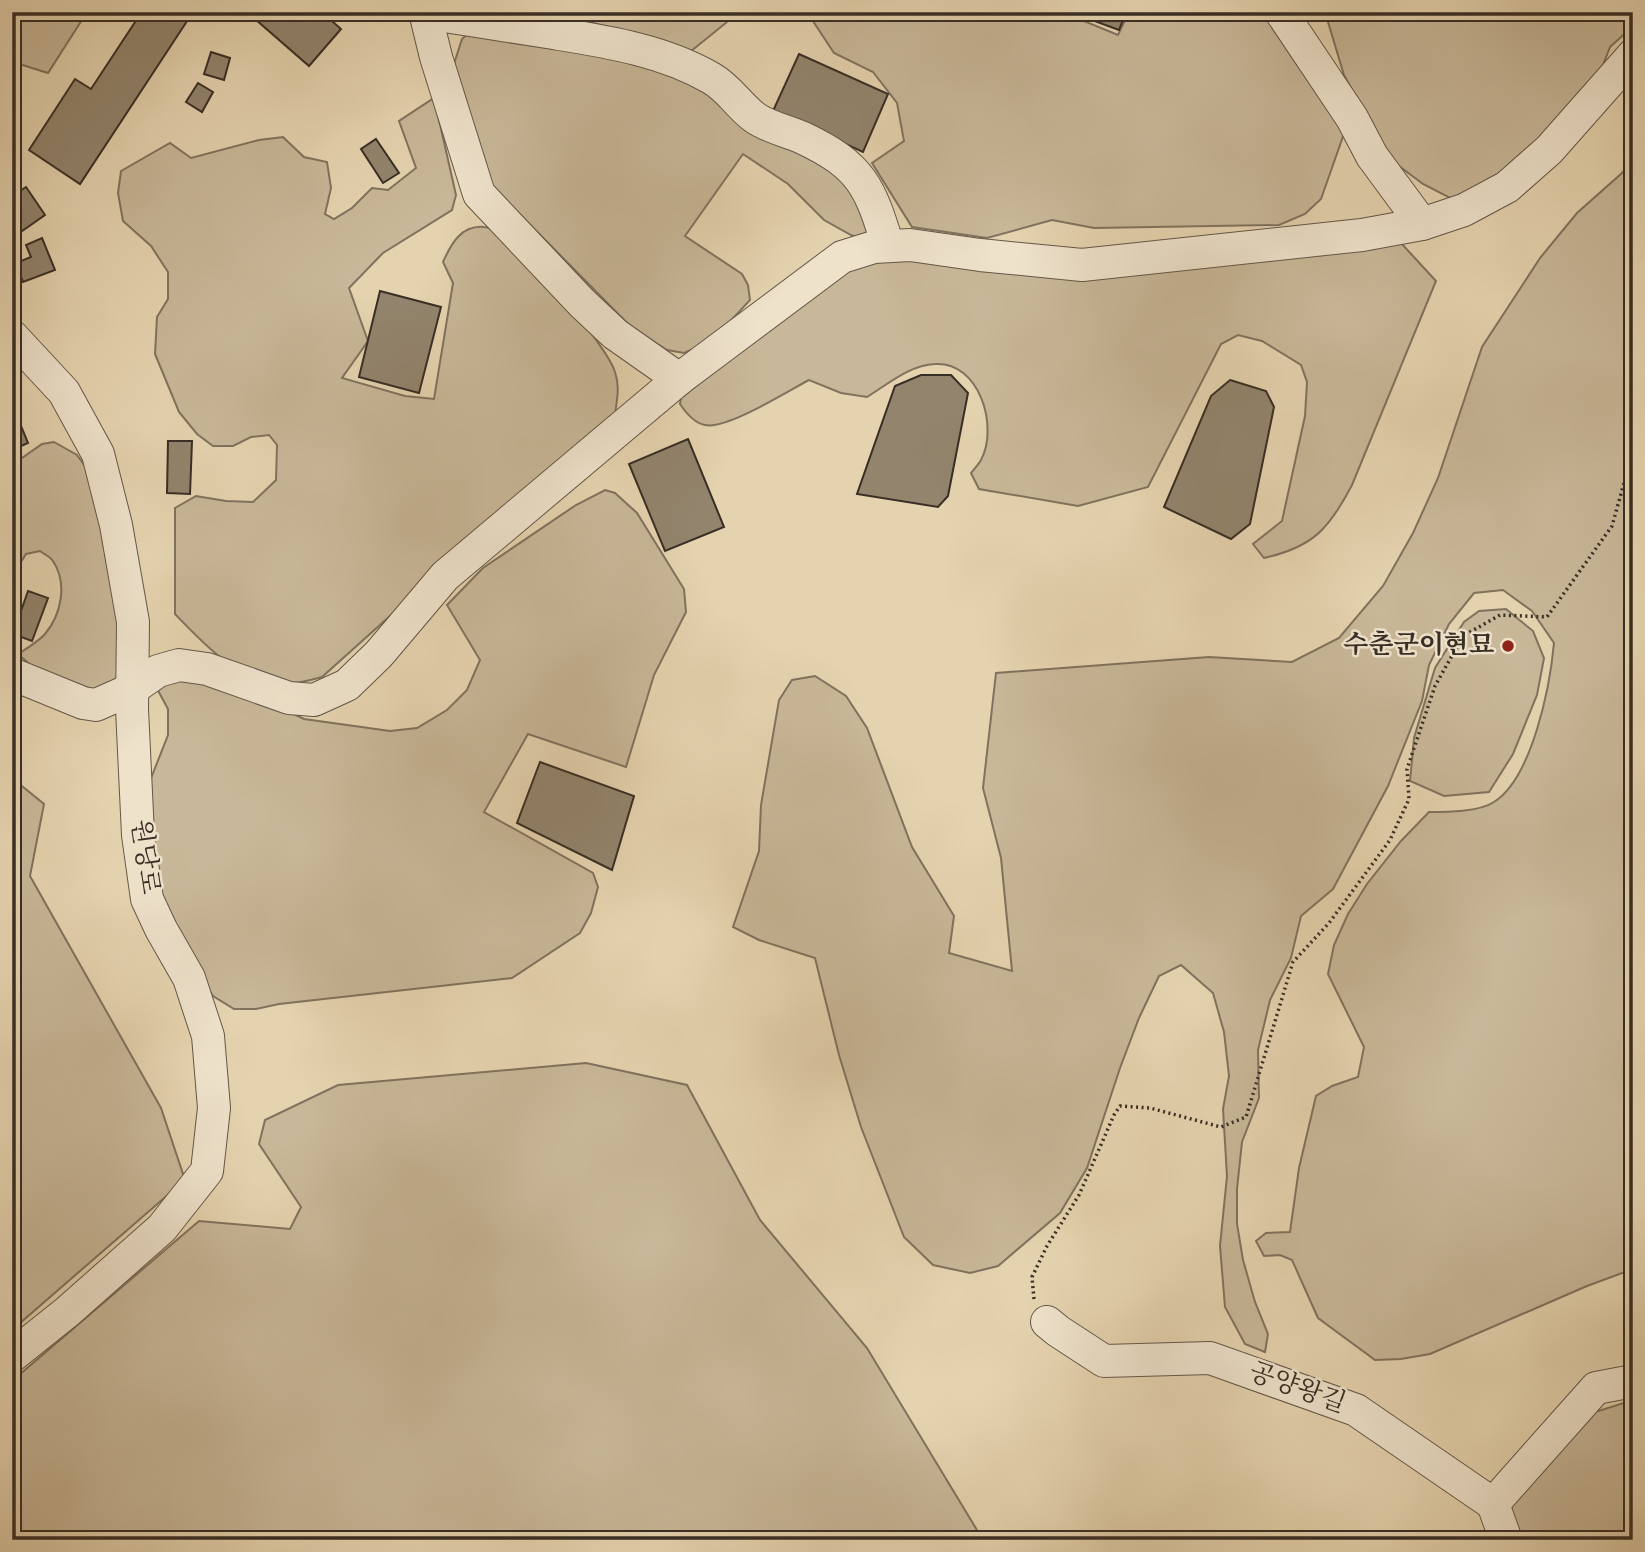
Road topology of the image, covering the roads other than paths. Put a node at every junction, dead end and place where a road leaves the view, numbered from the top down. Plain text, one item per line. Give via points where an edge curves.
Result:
1 (425, 12) edge
2 (1281, 12) edge
3 (1633, 55) edge
4 (1422, 224) junction
5 (888, 246) junction
6 (12, 336) edge
7 (678, 379) junction
8 (12, 674) edge
9 (132, 689) junction
10 (1047, 1322) road end
11 (12, 1356) edge
12 (1633, 1381) edge
13 (1493, 1504) junction
14 (1506, 1540) edge

1 - 5 street via 636,48 712,78 755,118 834,154 856,172 876,205
1 - 7 street via 479,194 615,334
2 - 4 street via 1372,156
3 - 4 street via 1549,150 1507,187
4 - 5 street via 1082,265
5 - 7 street via 842,257
6 - 9 street, 원당로 via 64,392 98,454 133,622
7 - 9 street via 445,576 347,685 314,700 289,698 207,669 178,665 158,671
8 - 9 street via 96,705
9 - 11 street, 원당로 via 138,835 148,899 189,978 208,1036 214,1108 207,1171 162,1228
10 - 13 street, 공양왕길 via 1104,1361 1210,1358 1356,1410
12 - 13 street via 1596,1388
13 - 14 street

